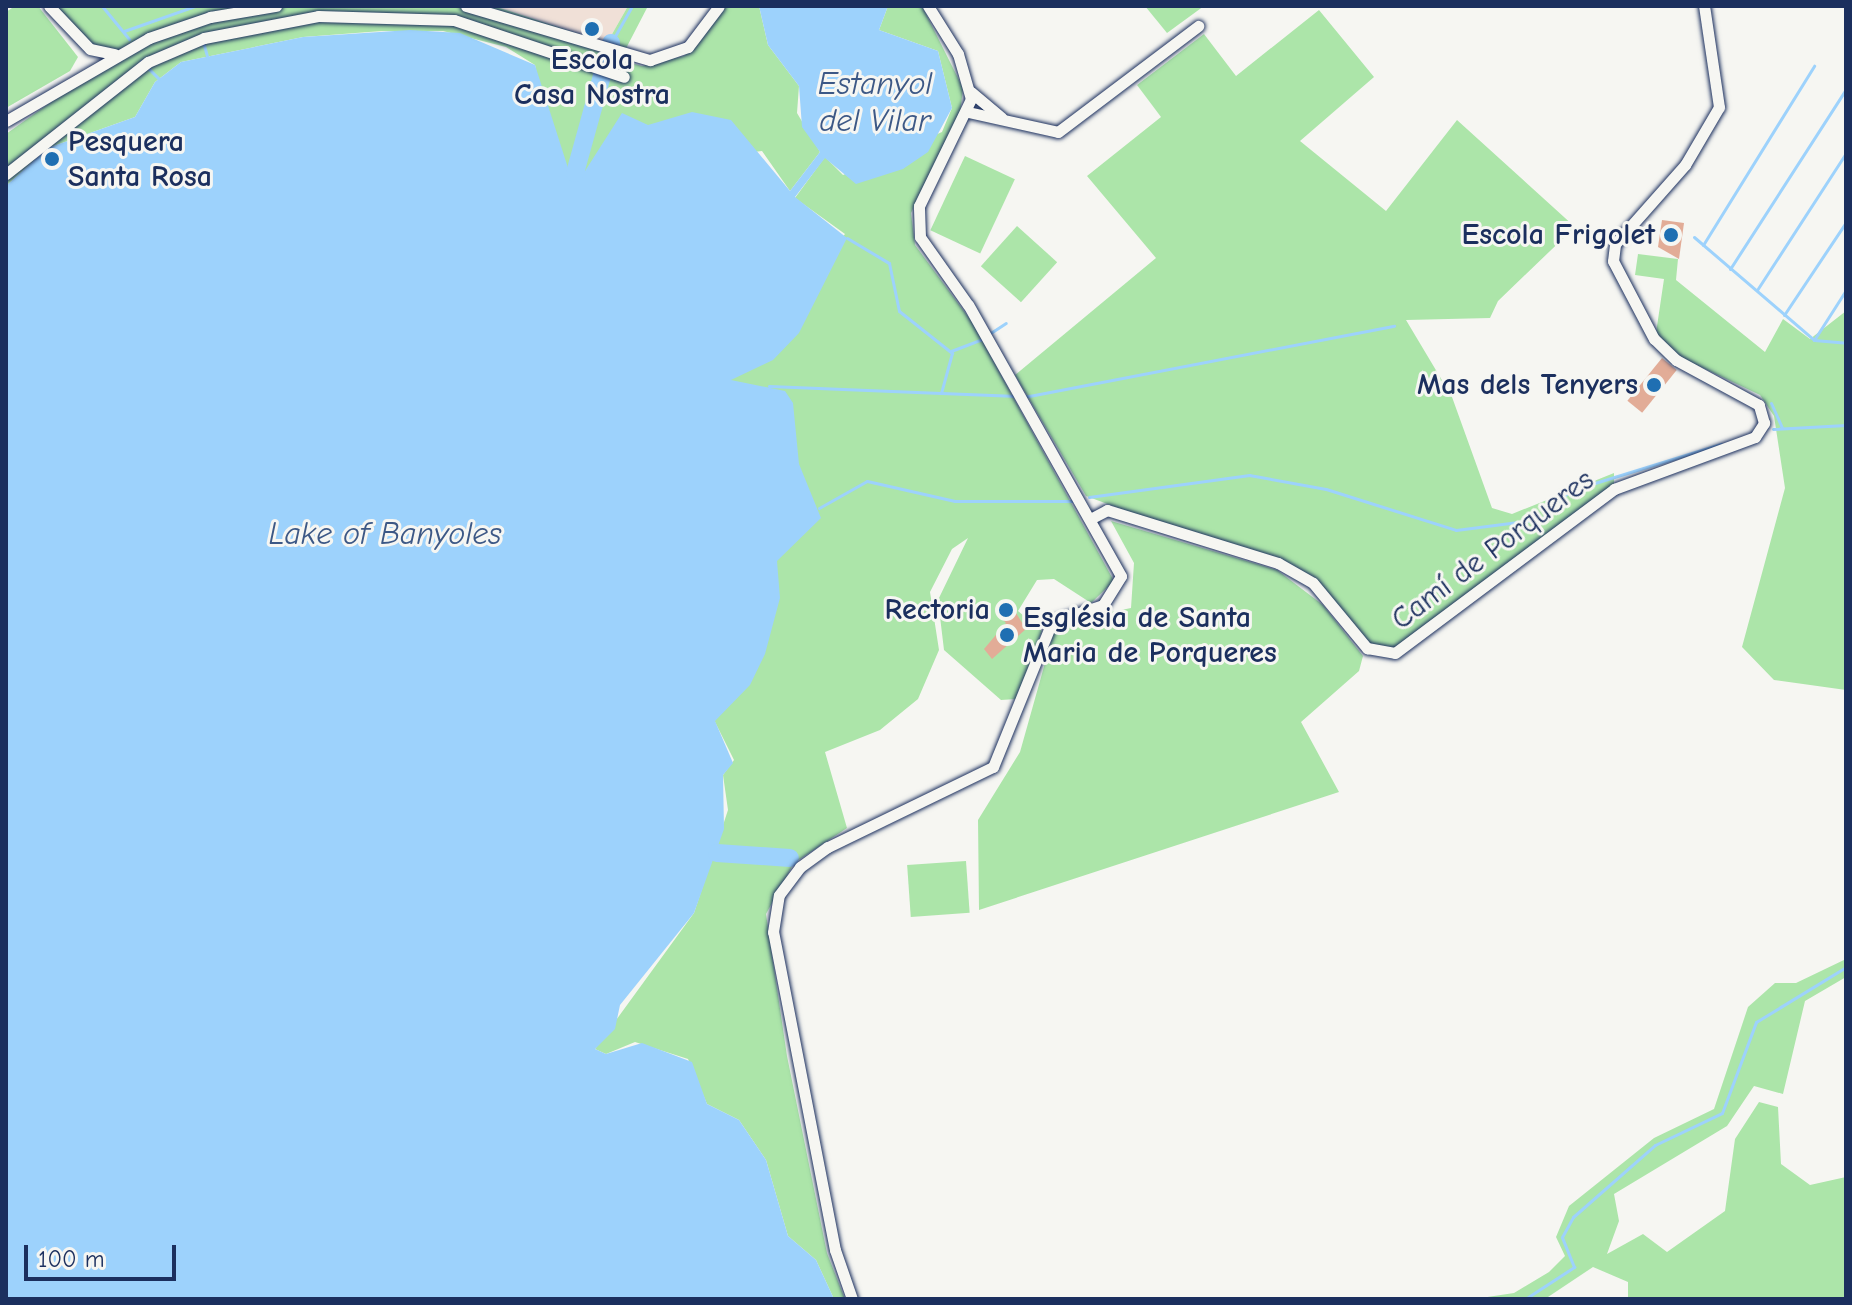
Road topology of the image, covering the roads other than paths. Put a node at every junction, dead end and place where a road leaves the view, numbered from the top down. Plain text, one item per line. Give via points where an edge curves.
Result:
1 (49, 6) edge
2 (276, 6) edge
3 (466, 6) edge
4 (719, 6) edge
5 (928, 6) edge
6 (1704, 6) edge
7 (1198, 26) dead end
8 (83, 43) junction
9 (115, 54) junction
10 (81, 74) junction
11 (619, 76) dead end
12 (971, 92) junction
13 (968, 112) junction
14 (1002, 118) junction
15 (6, 121) edge
16 (6, 174) edge
17 (1092, 518) junction
18 (852, 1299) edge

1 - 8 street
2 - 9 street via 189,23
3 - 4 street via 650,60 680,52
5 - 12 street via 958,54
6 - 17 street, Camí de Porqueres via 1719,107 1685,165 1615,244 1613,261 1654,339 1676,360 1759,405 1764,423 1755,437 1614,489 1395,653 1367,648 1313,583 1278,563 1107,510
7 - 14 street via 1058,132
8 - 9 street
8 - 10 street
9 - 10 street
10 - 15 street
11 - 16 street via 454,20 391,14 318,16 234,32 140,68
12 - 13 street
12 - 14 street
13 - 14 street
13 - 17 street via 928,186 917,220 927,254 968,305
17 - 18 street via 1117,563 1117,589 1103,605 1052,622 993,767 828,847 800,867 779,895 773,932 835,1250

